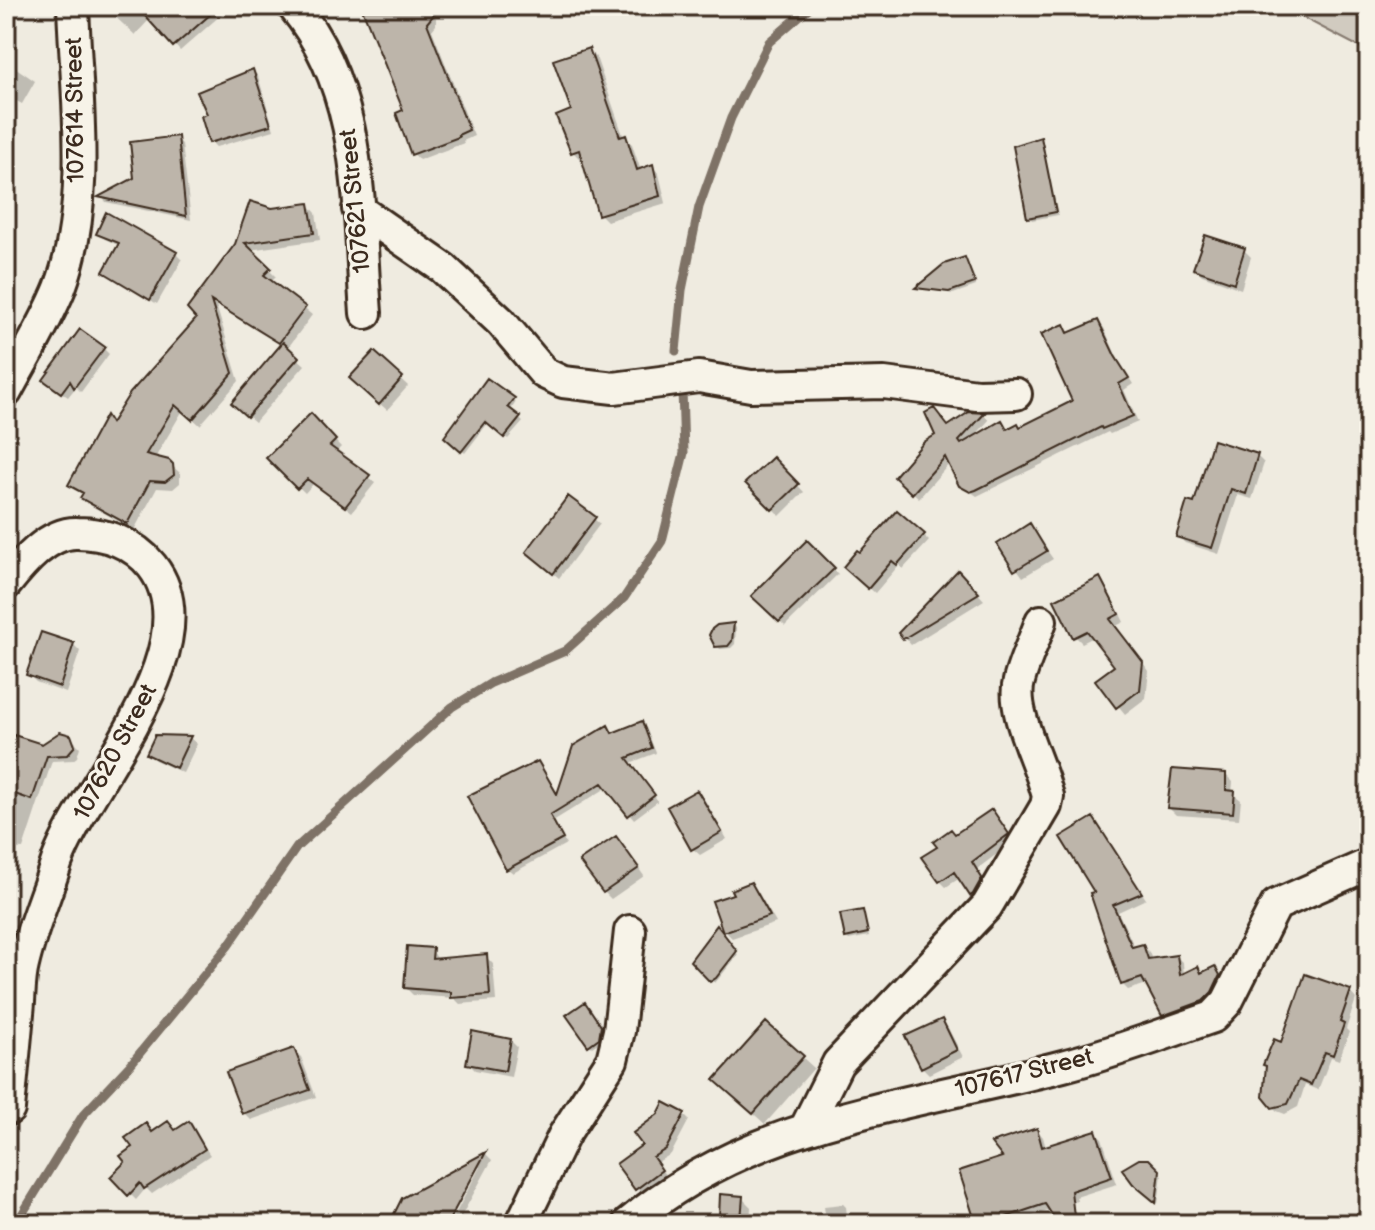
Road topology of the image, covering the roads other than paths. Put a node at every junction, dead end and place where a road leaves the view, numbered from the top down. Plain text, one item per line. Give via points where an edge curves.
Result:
1 (73, 6) edge
2 (293, 6) edge
3 (358, 209) junction
4 (366, 313) dead end
5 (6, 392) edge
6 (1016, 394) dead end
7 (6, 584) edge
8 (1041, 621) dead end
9 (1369, 864) edge
10 (630, 931) dead end
11 (9, 1109) dead end
12 (805, 1129) junction
13 (521, 1224) edge
14 (628, 1224) edge

1 - 5 street, 107614 Street via 81,167 72,239 60,287
2 - 3 street, 107621 Street via 333,72 351,132
3 - 4 street, 107621 Street
3 - 6 street via 443,268 501,322 544,373 563,382 614,388 699,377 751,386 884,383 977,395
7 - 11 street, 107620 Street via 52,540 70,532 96,533 146,559 164,585 170,606 155,679 59,856 22,966
8 - 12 street via 1017,693 1048,796 1046,806 987,906 838,1063
9 - 12 street, 107617 Street via 1276,905 1227,1002 1213,1017 1063,1066
10 - 13 street via 612,1060 564,1135
12 - 14 street, 107617 Street via 743,1152 651,1204

